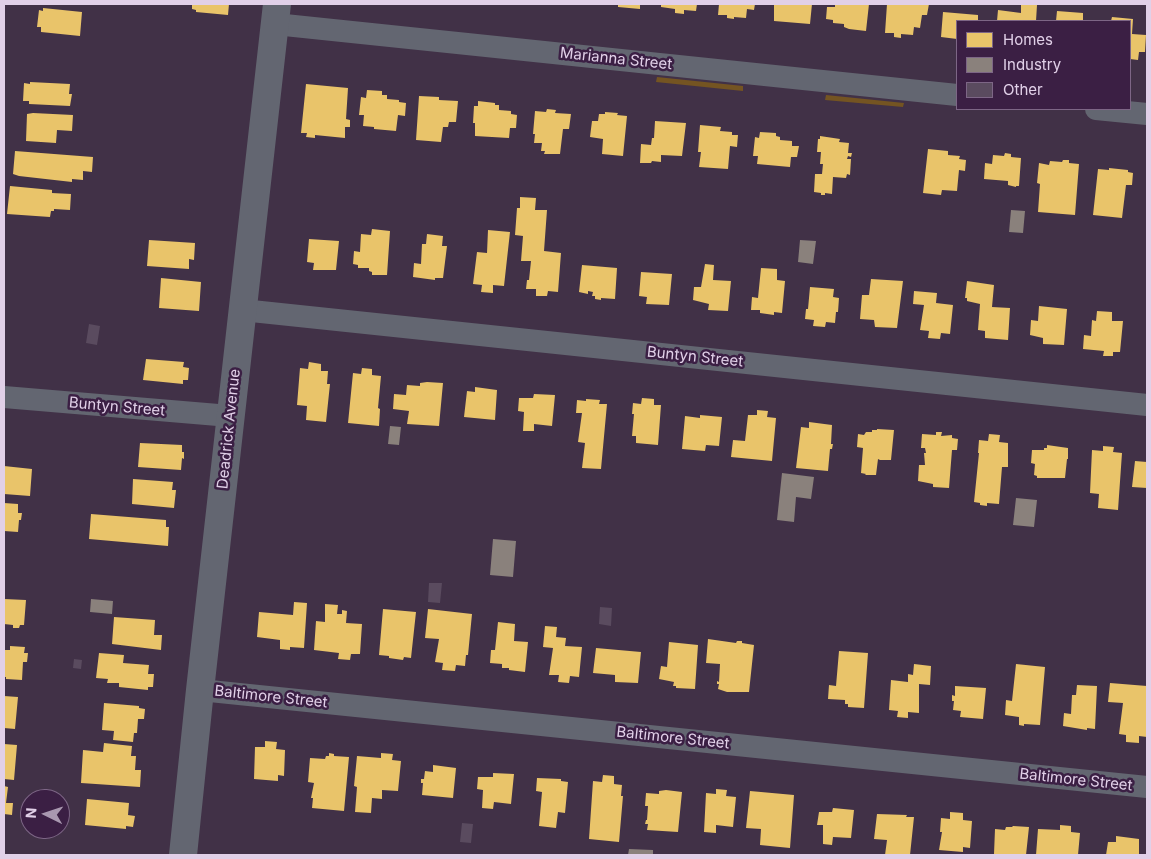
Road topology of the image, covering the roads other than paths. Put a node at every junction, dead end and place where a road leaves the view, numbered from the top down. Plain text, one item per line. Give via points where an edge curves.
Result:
1 (276, 14) edge
2 (956, 95) edge
3 (1106, 110) edge
4 (1147, 114) edge
5 (242, 310) junction
6 (4, 397) edge
7 (1147, 405) edge
8 (230, 416) junction
9 (200, 690) junction
10 (1147, 788) edge
11 (183, 855) edge

1 - 2 street, Marianna Street
1 - 5 street, Deadrick Avenue
3 - 4 street
5 - 7 street, Buntyn Street
5 - 8 street, Deadrick Avenue
6 - 8 street, Buntyn Street
8 - 9 street, Deadrick Avenue
9 - 10 street, Baltimore Street
9 - 11 street, Deadrick Avenue

